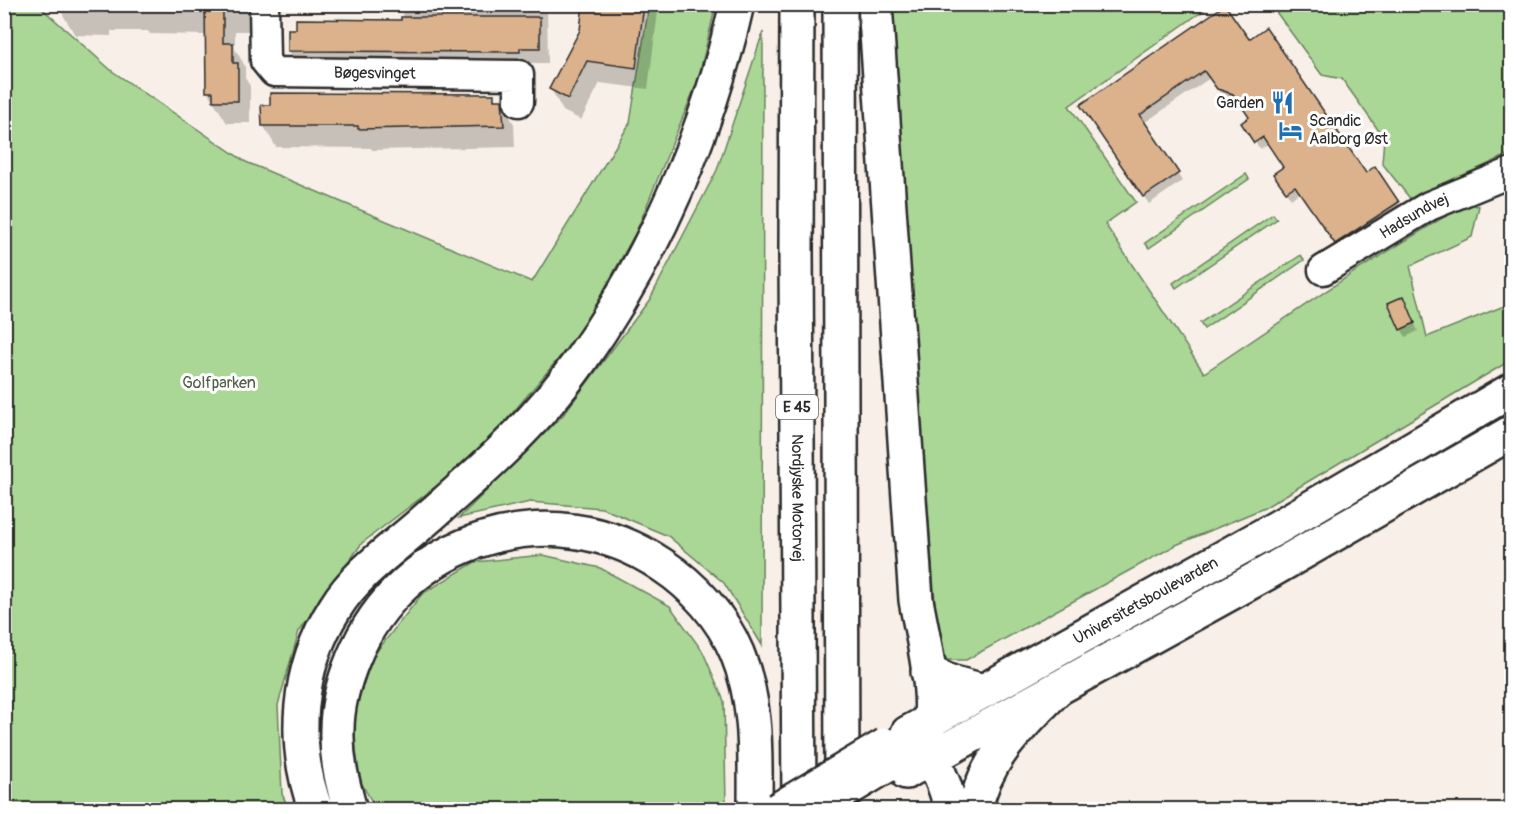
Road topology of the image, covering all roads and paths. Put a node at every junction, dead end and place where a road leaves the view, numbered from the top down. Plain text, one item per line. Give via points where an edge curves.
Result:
1 (264, 4) edge
2 (737, 4) edge
3 (797, 4) edge
4 (840, 4) edge
5 (875, 4) edge
6 (519, 102) dead end
7 (1512, 172) edge
8 (1323, 270) dead end
9 (1512, 390) edge
10 (1512, 432) edge
11 (928, 672) junction
12 (1057, 689) junction
13 (984, 691) junction
14 (907, 750) junction
15 (316, 810) edge
16 (350, 810) edge
17 (755, 810) edge
18 (777, 810) edge
19 (799, 810) edge
20 (813, 810) edge
21 (841, 810) edge
22 (951, 810) edge
23 (975, 810) edge

1 - 6 street, Bøgesvinget via 265,61 274,72 519,75
2 - 15 main road via 712,95 685,171 614,312 579,363 498,455 369,567 335,606 306,674 300,716 304,767
3 - 19 main road, Nordjyske Motorvej / E 45
4 - 21 main road, E 45
5 - 11 main road via 916,600
7 - 8 street, Hadsundvej via 1429,206
9 - 13 main road, Universitetsboulevarden via 1278,527
10 - 12 main road, Universitetsboulevarden
11 - 13 main road
11 - 14 main road via 932,696
12 - 14 main road, Universitetsboulevarden
12 - 23 main road via 997,754 986,773
13 - 14 main road, Universitetsboulevarden
14 - 18 main road, Universitetsboulevarden, bridge
14 - 20 main road, bridge
14 - 21 main road, Universitetsboulevarden
14 - 22 main road via 942,777
16 - 17 main road via 339,775 336,728 344,682 361,639 388,600 422,569 463,546 507,532 554,528 600,535 643,552 682,578 714,612 737,653 751,697

